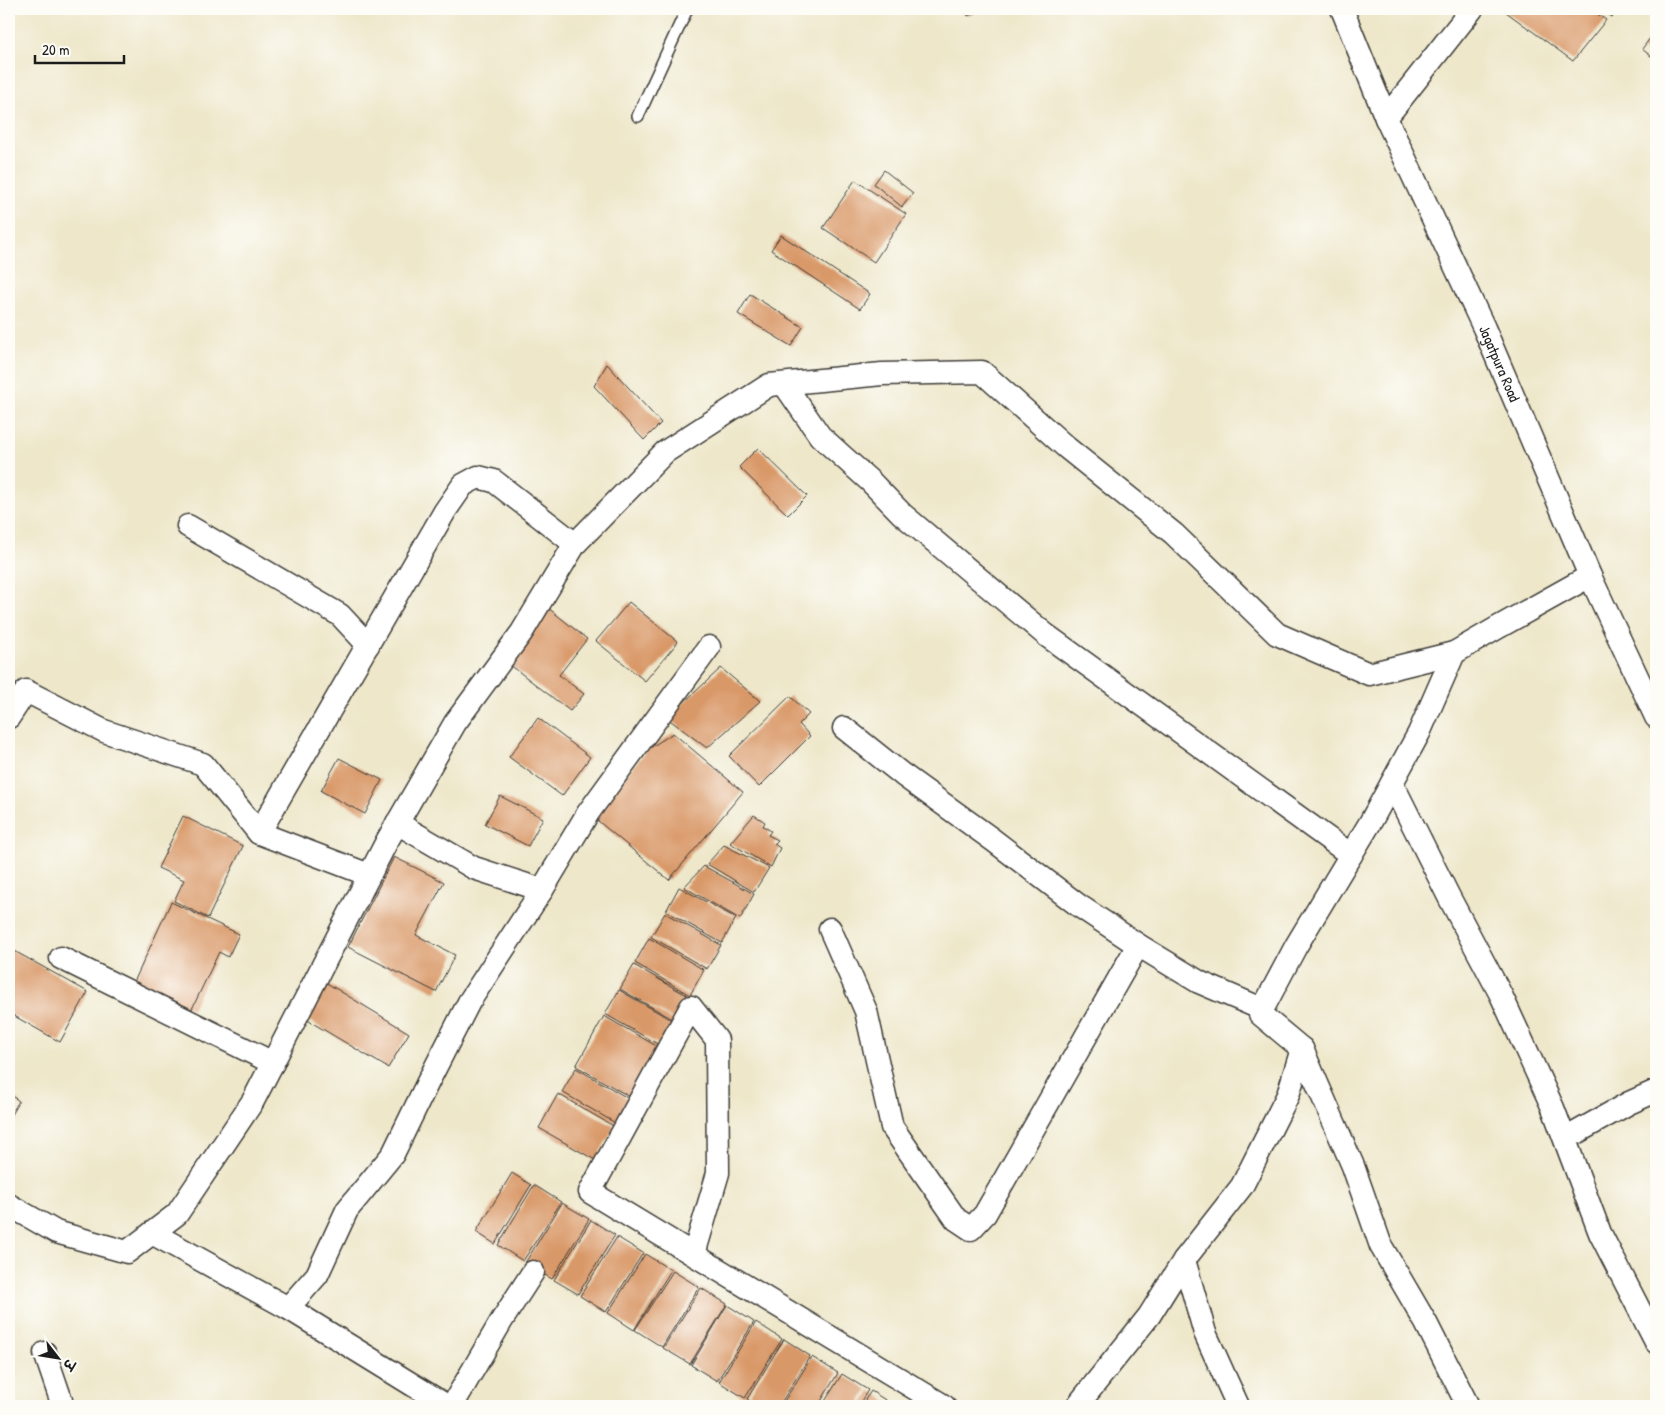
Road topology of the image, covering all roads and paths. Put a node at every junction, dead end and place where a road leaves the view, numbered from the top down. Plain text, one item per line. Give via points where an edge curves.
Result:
1 (687, 9) edge
2 (1342, 9) edge
3 (1472, 9) edge
4 (638, 116) dead end
5 (1386, 118) junction
6 (784, 384) junction
7 (188, 526) dead end
8 (575, 544) junction
9 (1590, 576) junction
10 (368, 646) junction
11 (709, 646) dead end
12 (1454, 653) junction
13 (9, 717) edge
14 (1656, 717) edge
15 (844, 728) dead end
16 (1392, 783) junction
17 (397, 823) junction
18 (259, 833) junction
19 (1351, 855) junction
20 (369, 875) junction
21 (542, 890) junction
22 (830, 930) dead end
23 (1138, 945) junction
24 (61, 958) dead end
25 (1262, 1009) junction
26 (1302, 1049) junction
27 (273, 1063) junction
28 (1656, 1091) edge
29 (1565, 1139) junction
30 (9, 1205) edge
31 (152, 1233) junction
32 (694, 1254) junction
33 (1184, 1260) junction
34 (533, 1272) dead end
35 (288, 1308) junction
36 (1656, 1342) edge
37 (45, 1353) dead end
38 (64, 1404) edge
39 (447, 1406) edge
40 (452, 1406) edge
41 (944, 1406) edge
42 (1077, 1406) edge
43 (1238, 1406) edge
44 (1468, 1406) edge

1 - 4 lane
2 - 5 street, Jagatpura Road
3 - 5 street
5 - 9 street, Jagatpura Road via 1484,328
6 - 8 street via 769,386 665,452
6 - 12 street via 882,374 982,372 1067,448 1174,534 1277,634 1369,674
6 - 19 street via 820,436 902,514 1046,635
7 - 10 street via 340,615
8 - 10 street via 494,481 478,477 462,485
8 - 17 street via 522,632 455,723
9 - 12 street
9 - 14 street, Jagatpura Road
10 - 18 street
11 - 21 street via 588,813
12 - 16 street via 1419,733
13 - 18 street via 26,691 104,731 203,764
15 - 23 street via 1078,905
16 - 19 street
16 - 29 street via 1501,996
17 - 20 street
17 - 21 street via 474,868
18 - 20 street
19 - 25 street
20 - 27 street
21 - 35 street via 469,1002 393,1154 347,1210 317,1275
22 - 23 street via 866,1011 892,1126 956,1219 971,1229 985,1214
23 - 25 street via 1199,982
24 - 27 street
25 - 26 street via 1260,1014
26 - 33 street via 1288,1095 1242,1186
26 - 44 street via 1353,1166 1381,1246 1426,1323
27 - 31 street via 253,1101 177,1214
28 - 29 street
29 - 36 street via 1600,1233
30 - 31 street via 56,1232 128,1252
31 - 35 street
32 - 32 street via 590,1192 690,1007 717,1040 718,1174
32 - 41 street
33 - 42 street via 1149,1316
33 - 43 street via 1205,1333
34 - 40 street
35 - 39 street
37 - 38 street

